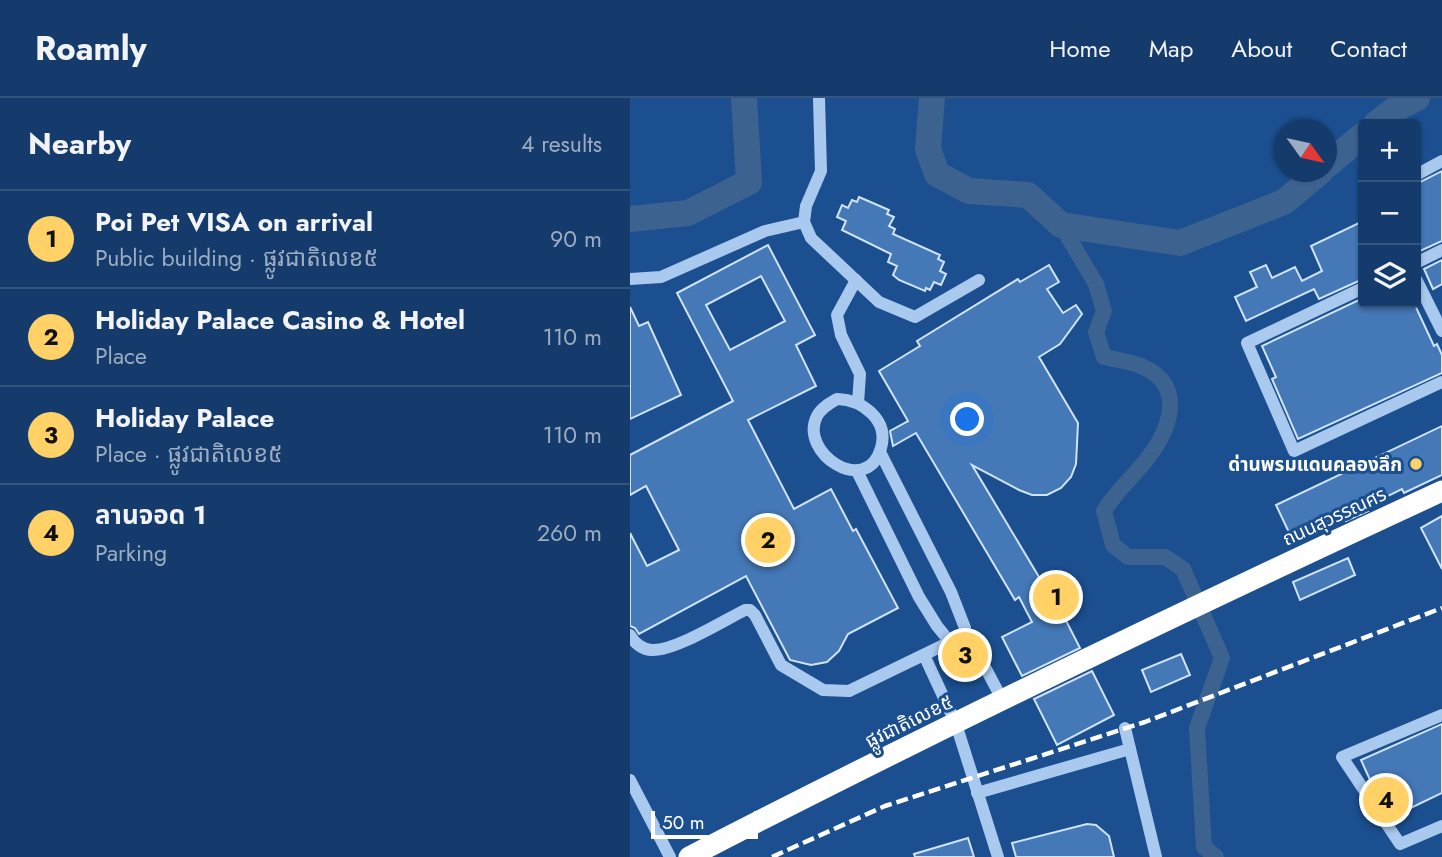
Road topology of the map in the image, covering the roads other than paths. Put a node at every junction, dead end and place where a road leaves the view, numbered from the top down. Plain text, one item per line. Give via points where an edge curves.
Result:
1 (819, 98) edge
2 (1442, 161) edge
3 (1421, 172) edge
4 (804, 222) junction
5 (1442, 250) edge
6 (1421, 260) edge
7 (630, 279) edge
8 (856, 280) junction
9 (979, 280) dead end
10 (1421, 289) edge
11 (1358, 290) edge
12 (1442, 331) edge
13 (1442, 382) edge
14 (858, 402) junction
15 (880, 452) junction
16 (857, 471) junction
17 (1442, 491) edge
18 (1188, 610) joint
19 (630, 635) edge
20 (955, 642) junction
21 (924, 656) junction
22 (1003, 701) junction
23 (1442, 715) edge
24 (956, 723) junction
25 (1125, 728) dead end
26 (1130, 749) junction
27 (630, 780) edge
28 (977, 793) junction
29 (1442, 826) edge
30 (670, 857) edge
31 (689, 857) edge
32 (998, 857) edge
33 (1156, 857) edge

1 - 4 street via 821,172
2 - 3 street
4 - 7 street via 765,231 661,277
4 - 8 street via 811,238
5 - 6 street
8 - 9 street via 879,302 915,317
8 - 14 street via 837,315 841,335 860,374
10 - 12 street
11 - 13 street via 1247,343 1294,451
14 - 15 street via 881,425
14 - 16 street via 838,399 818,414 814,423 824,455 832,463
15 - 16 street via 876,461
15 - 20 street via 951,592 965,628 965,636
16 - 20 street via 919,597 937,626
17 - 18 highway, ถนนสุวรรณศร
18 - 22 highway, ផ្លូវជាតិលេខ៥
19 - 21 street via 643,648 653,650 750,610 781,665 823,690 849,691
20 - 21 street
20 - 22 street via 986,669
21 - 24 street
22 - 24 highway, ផ្លូវជាតិលេខ៥
23 - 29 street via 1342,757 1400,844
24 - 28 street
24 - 31 highway, ផ្លូវជាតិលេខ៥
25 - 26 street
26 - 28 street
26 - 33 street
27 - 30 street
28 - 32 street

